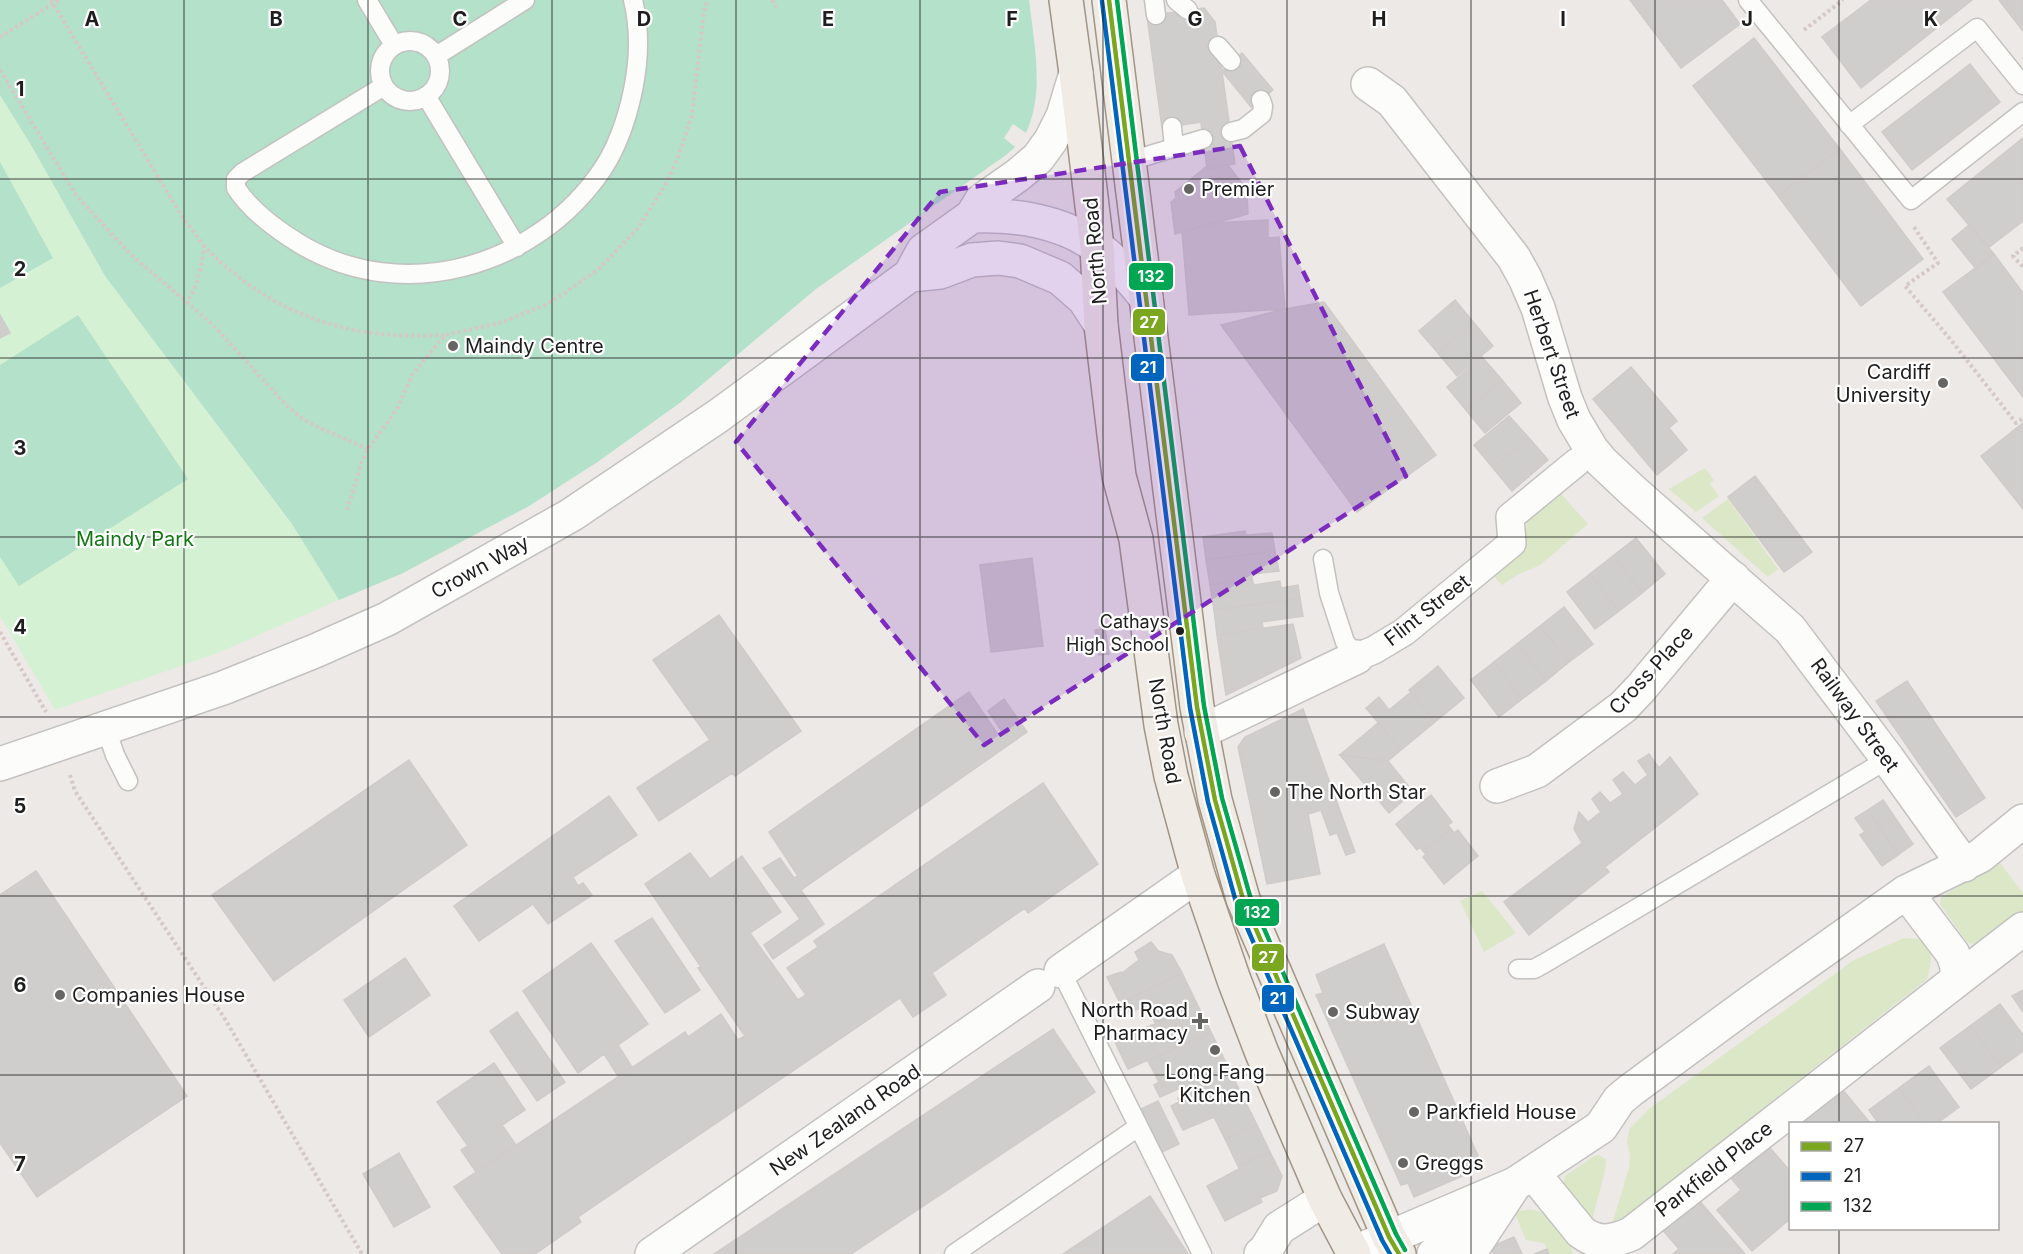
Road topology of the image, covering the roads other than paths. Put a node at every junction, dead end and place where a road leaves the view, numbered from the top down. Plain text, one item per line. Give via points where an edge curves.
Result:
1 (367, 0) edge
2 (525, 0) edge
3 (633, 0) edge
4 (1065, 0) edge
5 (1109, 0) edge
6 (1748, 0) edge
7 (394, 45) junction
8 (1218, 46) dead end
9 (436, 56) junction
10 (1231, 61) dead end
11 (1076, 73) junction
12 (1368, 84) dead end
13 (384, 86) junction
14 (2023, 86) edge
15 (426, 96) junction
16 (1261, 100) dead end
17 (2023, 112) edge
18 (1849, 125) junction
19 (1231, 132) dead end
20 (1186, 136) dead end
21 (1130, 161) junction
22 (972, 216) junction
23 (1097, 247) junction
24 (517, 248) junction
25 (910, 275) junction
26 (1146, 298) junction
27 (1101, 325) junction
28 (1577, 462) dead end
29 (1323, 559) dead end
30 (1733, 578) junction
31 (1358, 657) junction
32 (106, 729) junction
33 (1201, 732) junction
34 (1888, 759) junction
35 (0, 764) edge
36 (128, 781) dead end
37 (1497, 786) dead end
38 (2023, 822) edge
39 (1964, 864) junction
40 (1198, 875) junction
41 (1906, 892) junction
42 (2023, 929) edge
43 (1518, 969) dead end
44 (1049, 978) junction
45 (1957, 980) junction
46 (1138, 1127) junction
47 (1524, 1179) junction
48 (1325, 1199) junction
49 (1476, 1242) edge
50 (1394, 1245) edge
51 (1353, 1253) edge
52 (652, 1254) edge
53 (954, 1254) edge
54 (1202, 1254) edge
55 (1261, 1254) edge
56 (1434, 1254) edge

1 - 7 lane
2 - 9 lane
3 - 24 lane via 637,31 635,79 615,147 602,170 567,212
4 - 11 main road, North Road
5 - 21 main road, North Road
6 - 18 lane
7 - 9 lane via 403,41 422,43
7 - 13 lane via 382,58 380,76
8 - 10 lane
9 - 15 lane via 437,82
11 - 22 street, Crown Way via 1063,116 1038,158 981,201
11 - 23 main road, North Road
12 - 30 street, Herbert Street via 1392,102 1514,258 1538,308 1565,398 1592,450
13 - 15 lane via 389,93 407,101
13 - 24 lane via 242,173 236,179 240,194 273,226 308,249 377,272 451,270
14 - 18 lane via 1977,28
15 - 24 lane
16 - 19 lane via 1262,114 1243,129
17 - 18 lane via 1911,200
20 - 21 lane
21 - 26 main road, North Road
22 - 23 street via 1035,220
22 - 25 street, Crown Way via 923,251
23 - 26 street
23 - 27 main road, North Road
25 - 27 street via 940,272 972,261 1020,261 1060,278 1084,299
25 - 32 street, Crown Way via 718,416 572,515 464,577 387,619 315,651
26 - 33 main road, North Road
27 - 40 main road, North Road via 1119,476 1137,538 1161,725
28 - 31 street, Flint Street via 1510,517 1512,543 1404,632
29 - 31 lane via 1345,642
30 - 34 street, Railway Street via 1790,629
30 - 37 street, Cross Place via 1623,707 1537,771
31 - 33 street, Flint Street
32 - 35 street, Crown Way
32 - 36 lane
33 - 50 main road, North Road via 1215,800 1243,899
34 - 39 street, Railway Street
34 - 43 lane via 1540,966
38 - 39 street
39 - 41 street
40 - 44 street, New Zealand Road
40 - 48 main road, North Road via 1262,1053
41 - 45 street via 1953,954
41 - 47 street via 1630,1090 1601,1127
42 - 45 street, Parkfield Place
44 - 46 lane
44 - 52 street, New Zealand Road
45 - 47 street, Parkfield Place via 1631,1234 1608,1242 1588,1238
46 - 53 lane
46 - 54 lane
47 - 49 street
47 - 50 street
48 - 51 main road, North Road
48 - 55 street via 1279,1228
49 - 56 street
50 - 51 street

